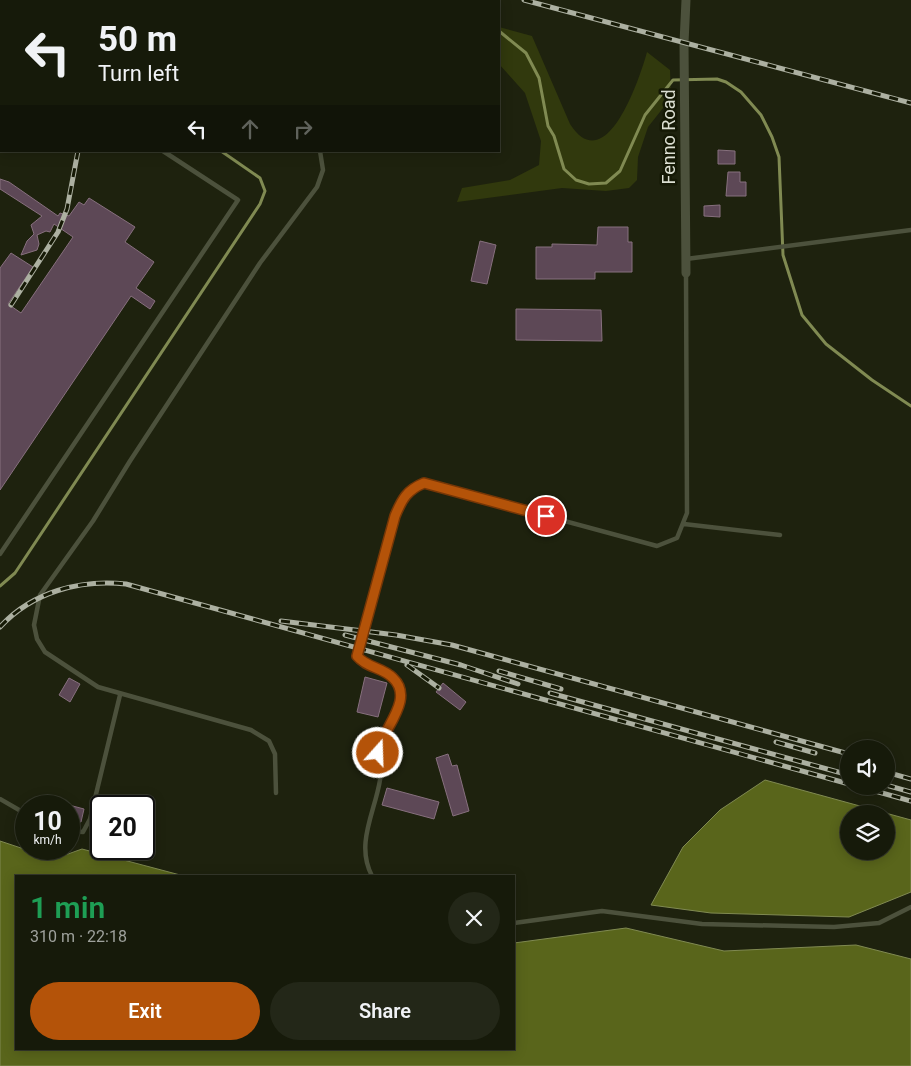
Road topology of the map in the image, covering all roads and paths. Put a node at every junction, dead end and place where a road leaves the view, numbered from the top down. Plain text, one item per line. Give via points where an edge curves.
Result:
1 (686, 0) edge
2 (165, 152) edge
3 (320, 152) edge
4 (911, 230) edge
5 (686, 259) junction
6 (686, 273) joint
7 (684, 524) junction
8 (780, 534) dead end
9 (0, 554) edge
10 (120, 695) junction
11 (276, 792) dead end
12 (0, 799) edge
13 (15, 808) edge
14 (80, 832) edge
15 (371, 875) edge
16 (911, 907) edge
17 (515, 923) edge

1 - 5 street, Fenno Road
2 - 9 lane via 238,200
3 - 10 lane via 323,170 317,187 260,263 93,522 37,599 34,625 37,639 45,652 98,687
4 - 5 lane
5 - 6 street, Fenno Road
6 - 7 lane via 687,513
7 - 8 lane
7 - 15 lane via 677,538 657,546 424,483 410,489 395,516 357,656 370,668 391,676 400,698 396,715 378,745 380,780 365,836 365,853
10 - 11 lane via 251,730 269,741 275,754
10 - 14 lane via 90,818 83,832
12 - 13 lane
16 - 17 lane via 878,923 834,927 702,924 602,911

